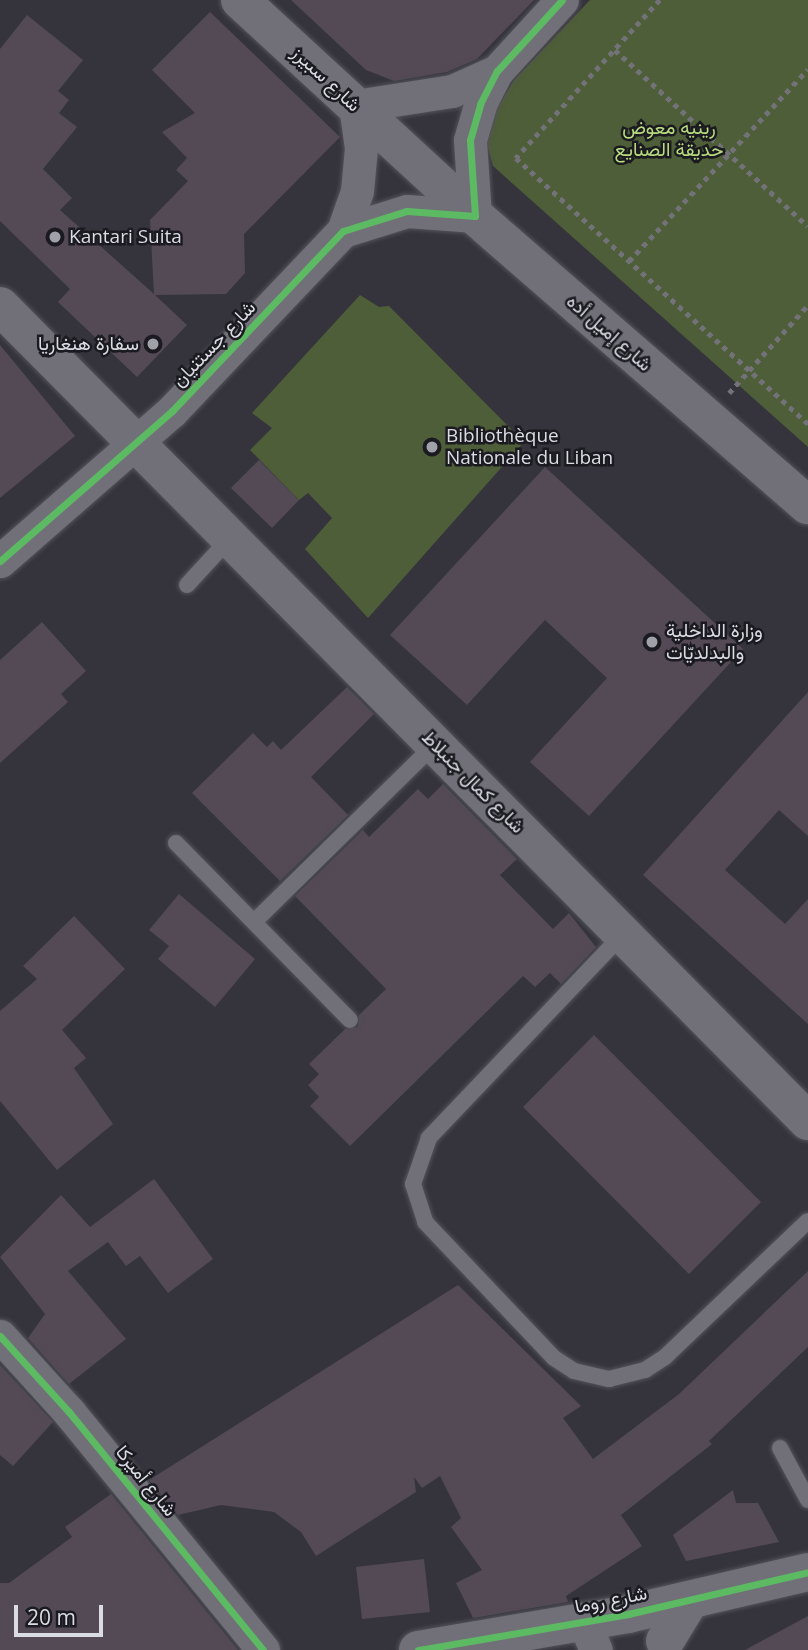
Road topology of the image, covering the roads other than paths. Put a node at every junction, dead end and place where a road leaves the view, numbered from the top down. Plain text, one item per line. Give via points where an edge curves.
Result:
1 (240, 0) edge
2 (558, 1) edge
3 (497, 71) junction
4 (355, 106) junction
5 (412, 158) joint
6 (475, 216) junction
7 (343, 231) junction
8 (0, 306) edge
9 (137, 443) junction
10 (808, 505) edge
11 (231, 537) junction
12 (0, 561) edge
13 (187, 585) dead end
14 (435, 744) junction
15 (176, 843) dead end
16 (255, 921) junction
17 (623, 934) junction
18 (350, 1020) dead end
19 (808, 1121) edge
20 (808, 1221) edge
21 (0, 1336) edge
22 (780, 1448) dead end
23 (808, 1500) edge
24 (808, 1572) edge
25 (661, 1634) edge
26 (590, 1636) edge
27 (263, 1650) edge
28 (418, 1650) edge

1 - 4 main road, شارع سبيرز
2 - 3 street
3 - 4 street via 452,91
3 - 6 street via 470,141 468,178
4 - 5 main road, شارع سبيرز
4 - 7 street, شارع جستنيان via 360,148 357,191
5 - 6 main road, شارع إميل أده
6 - 7 street, شارع جستنيان via 407,211
6 - 10 main road, شارع إميل أده
7 - 9 street, شارع جستنيان
8 - 9 main road, شارع كمال جنبلاط
9 - 11 main road, شارع كمال جنبلاط
9 - 12 street, شارع جستنيان
11 - 13 lane
11 - 14 main road, شارع كمال جنبلاط
14 - 16 lane
14 - 17 main road, شارع كمال جنبلاط
15 - 16 lane
16 - 18 lane
17 - 19 main road, شارع كمال جنبلاط
17 - 20 lane via 429,1138 413,1184 425,1222 554,1358 574,1371 609,1379 645,1370 665,1357
21 - 27 street, شارع أميركا via 69,1412
22 - 23 lane
24 - 25 main road, شارع روما via 690,1600
25 - 26 main road, شارع روما
26 - 28 main road, شارع روما

